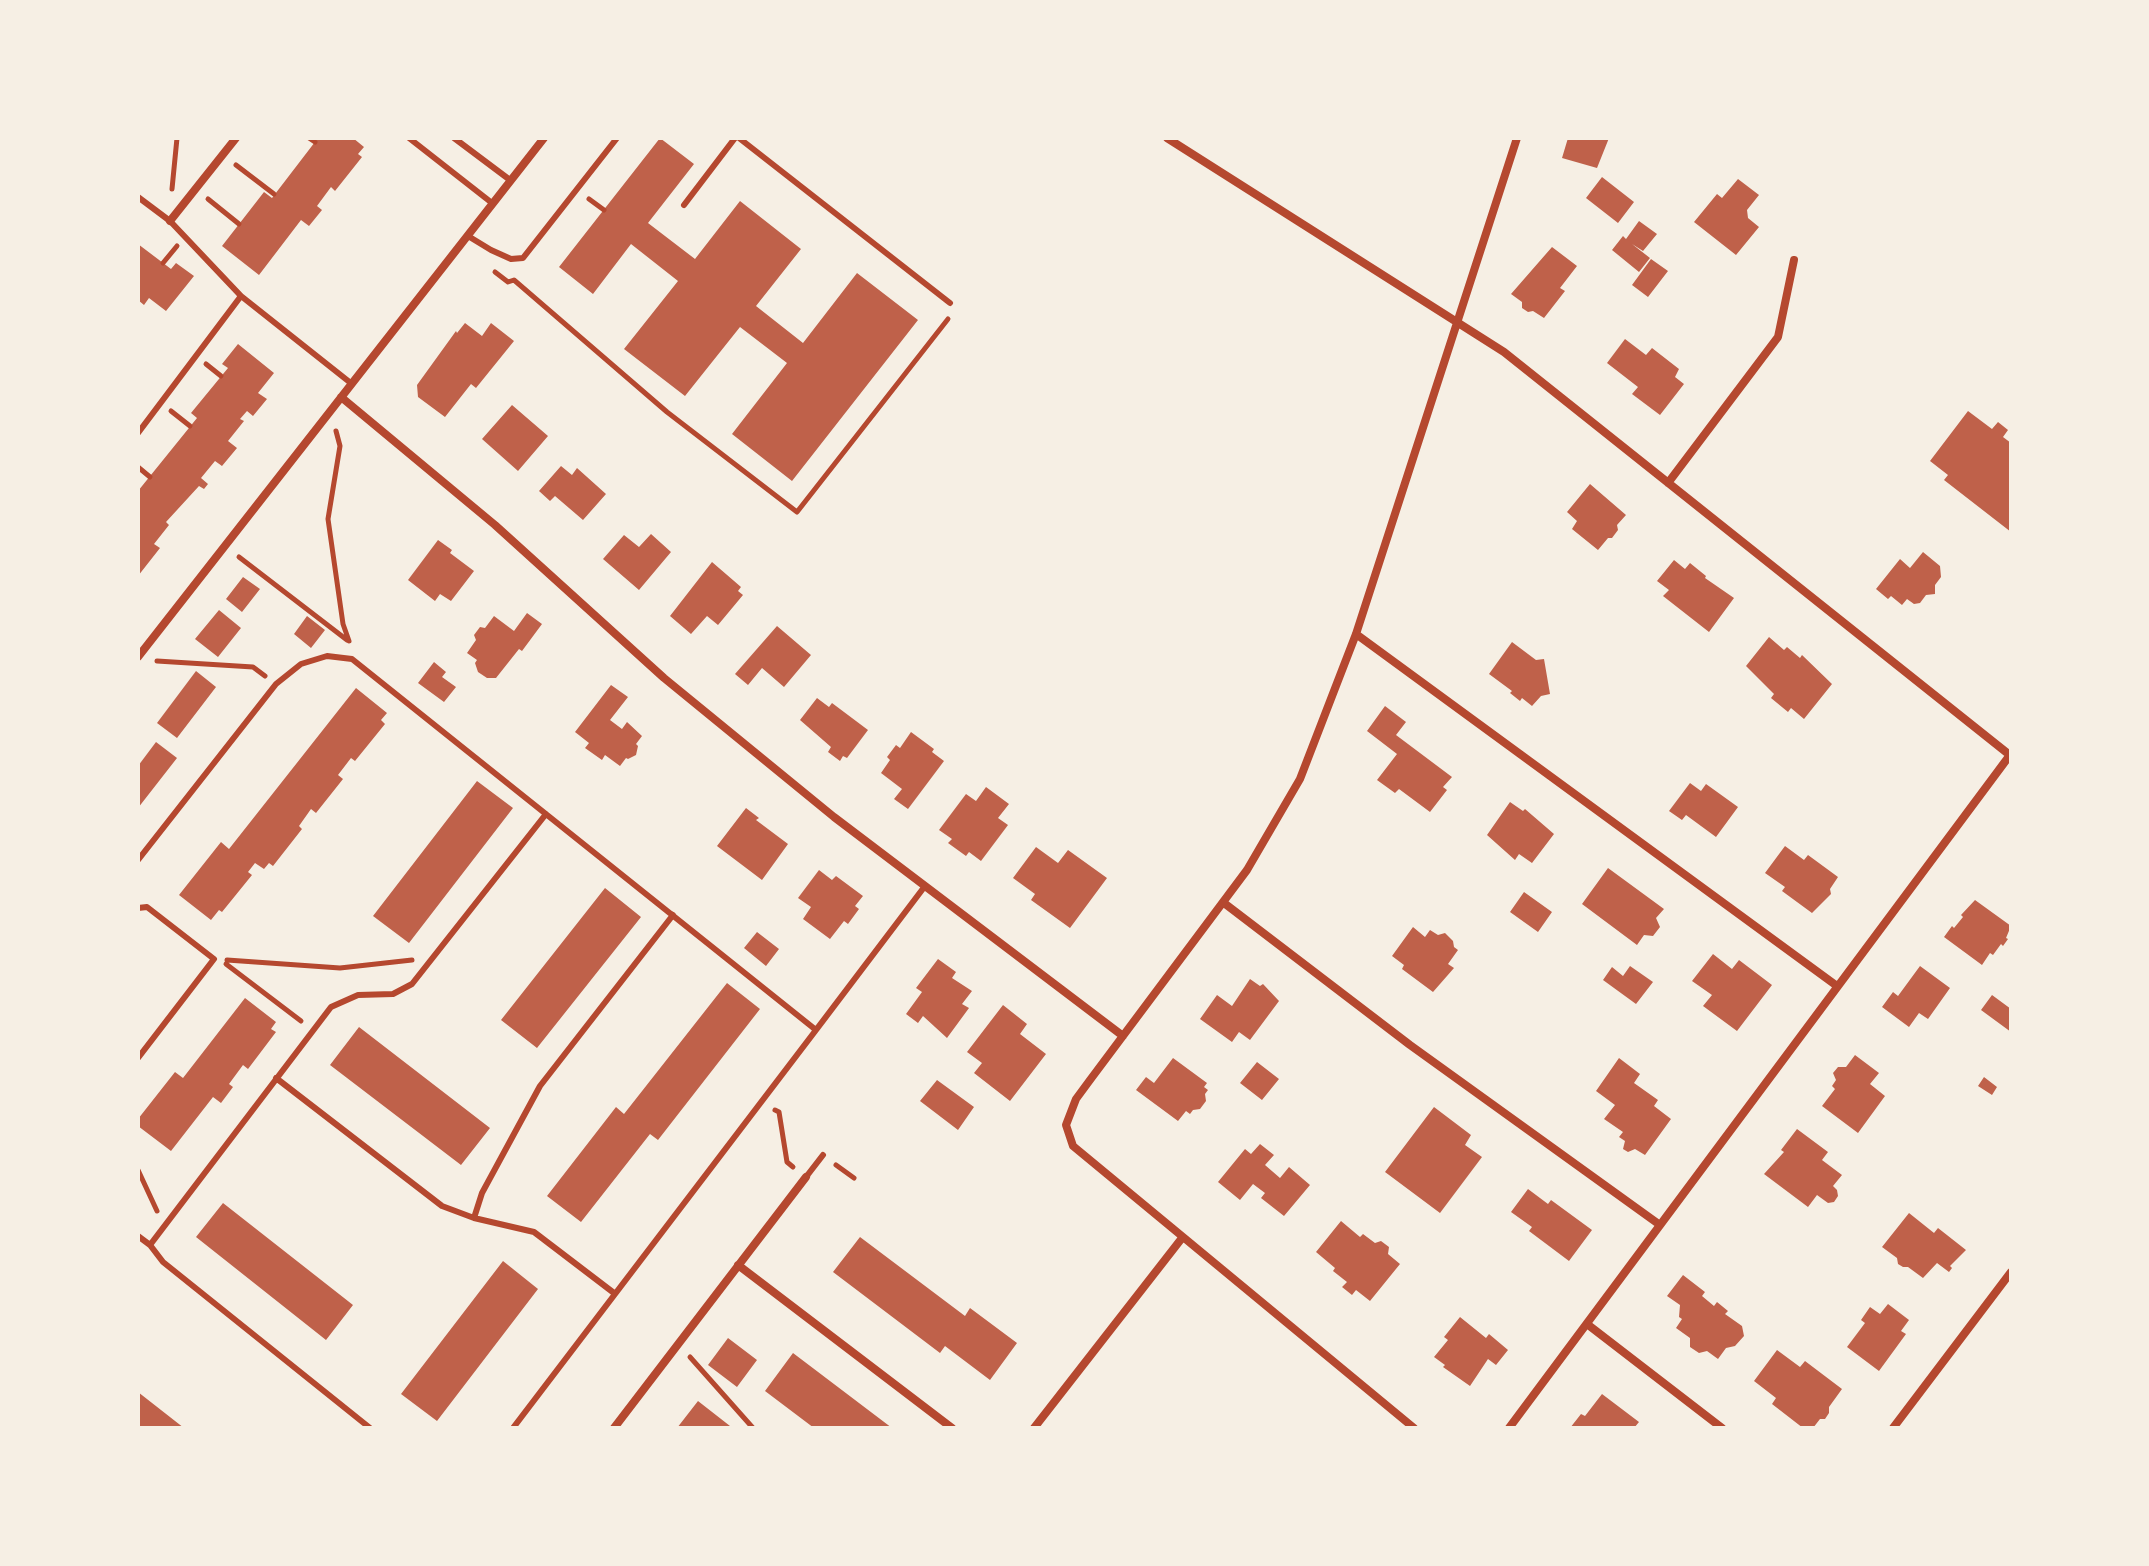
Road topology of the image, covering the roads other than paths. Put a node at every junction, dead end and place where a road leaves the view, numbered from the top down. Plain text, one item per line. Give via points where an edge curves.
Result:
1 (236, 138) edge
2 (409, 138) edge
3 (454, 138) edge
4 (544, 138) edge
5 (617, 138) edge
6 (737, 138) edge
7 (1167, 138) edge
8 (1517, 138) edge
9 (510, 180) junction
10 (138, 197) edge
11 (492, 203) junction
12 (684, 205) dead end
13 (169, 220) junction
14 (468, 236) junction
15 (1794, 260) dead end
16 (241, 296) junction
17 (950, 303) road end
18 (1458, 322) junction
19 (352, 384) junction
20 (341, 397) junction
21 (138, 433) edge
22 (1668, 483) junction
23 (1356, 634) junction
24 (138, 657) edge
25 (2010, 755) edge
26 (546, 814) junction
27 (138, 860) edge
28 (925, 886) junction
29 (1224, 903) junction
30 (138, 908) edge
31 (673, 915) junction
32 (1837, 986) junction
33 (816, 1030) junction
34 (1123, 1036) junction
35 (138, 1058) edge
36 (276, 1078) junction
37 (823, 1155) dead end
38 (806, 1177) joint
39 (474, 1218) junction
40 (1660, 1225) junction
41 (138, 1236) edge
42 (1182, 1238) junction
43 (150, 1245) junction
44 (738, 1265) junction
45 (2011, 1272) edge
46 (614, 1293) junction
47 (1587, 1324) junction
48 (370, 1428) edge
49 (513, 1428) edge
50 (614, 1428) edge
51 (952, 1428) edge
52 (1034, 1428) edge
53 (1414, 1428) edge
54 (1509, 1428) edge
55 (1722, 1428) edge
56 (1893, 1428) edge

1 - 13 street
2 - 11 lane
3 - 9 lane
4 - 9 street
5 - 14 lane via 523,258 511,259
6 - 12 lane
6 - 17 lane
7 - 18 street
8 - 18 street
9 - 11 street
10 - 13 lane
11 - 14 street
13 - 16 lane
14 - 19 street
15 - 22 street via 1778,337
16 - 19 lane
16 - 21 lane
18 - 22 street via 1504,352
18 - 23 street
19 - 20 street
20 - 24 street
20 - 28 street via 495,525 664,678
22 - 25 street
23 - 29 street via 1300,779
23 - 32 street
25 - 32 street
26 - 27 lane via 352,659 327,656 301,664 276,684
26 - 31 lane
26 - 36 lane via 412,984 393,994 358,995 331,1007
28 - 33 lane
28 - 34 street
29 - 34 street
29 - 40 street
30 - 35 lane via 147,907 214,959
31 - 33 lane
31 - 39 lane via 540,1086 482,1193
32 - 40 street
33 - 46 lane
34 - 42 street via 1076,1099 1066,1125 1073,1146
36 - 39 lane via 442,1206
36 - 43 lane
37 - 38 lane
38 - 44 street
39 - 46 lane via 534,1232
40 - 47 street
41 - 43 lane
42 - 52 street
42 - 53 street
43 - 48 lane via 163,1262
44 - 50 street
44 - 51 street
45 - 56 street
46 - 49 lane
47 - 54 street
47 - 55 street

